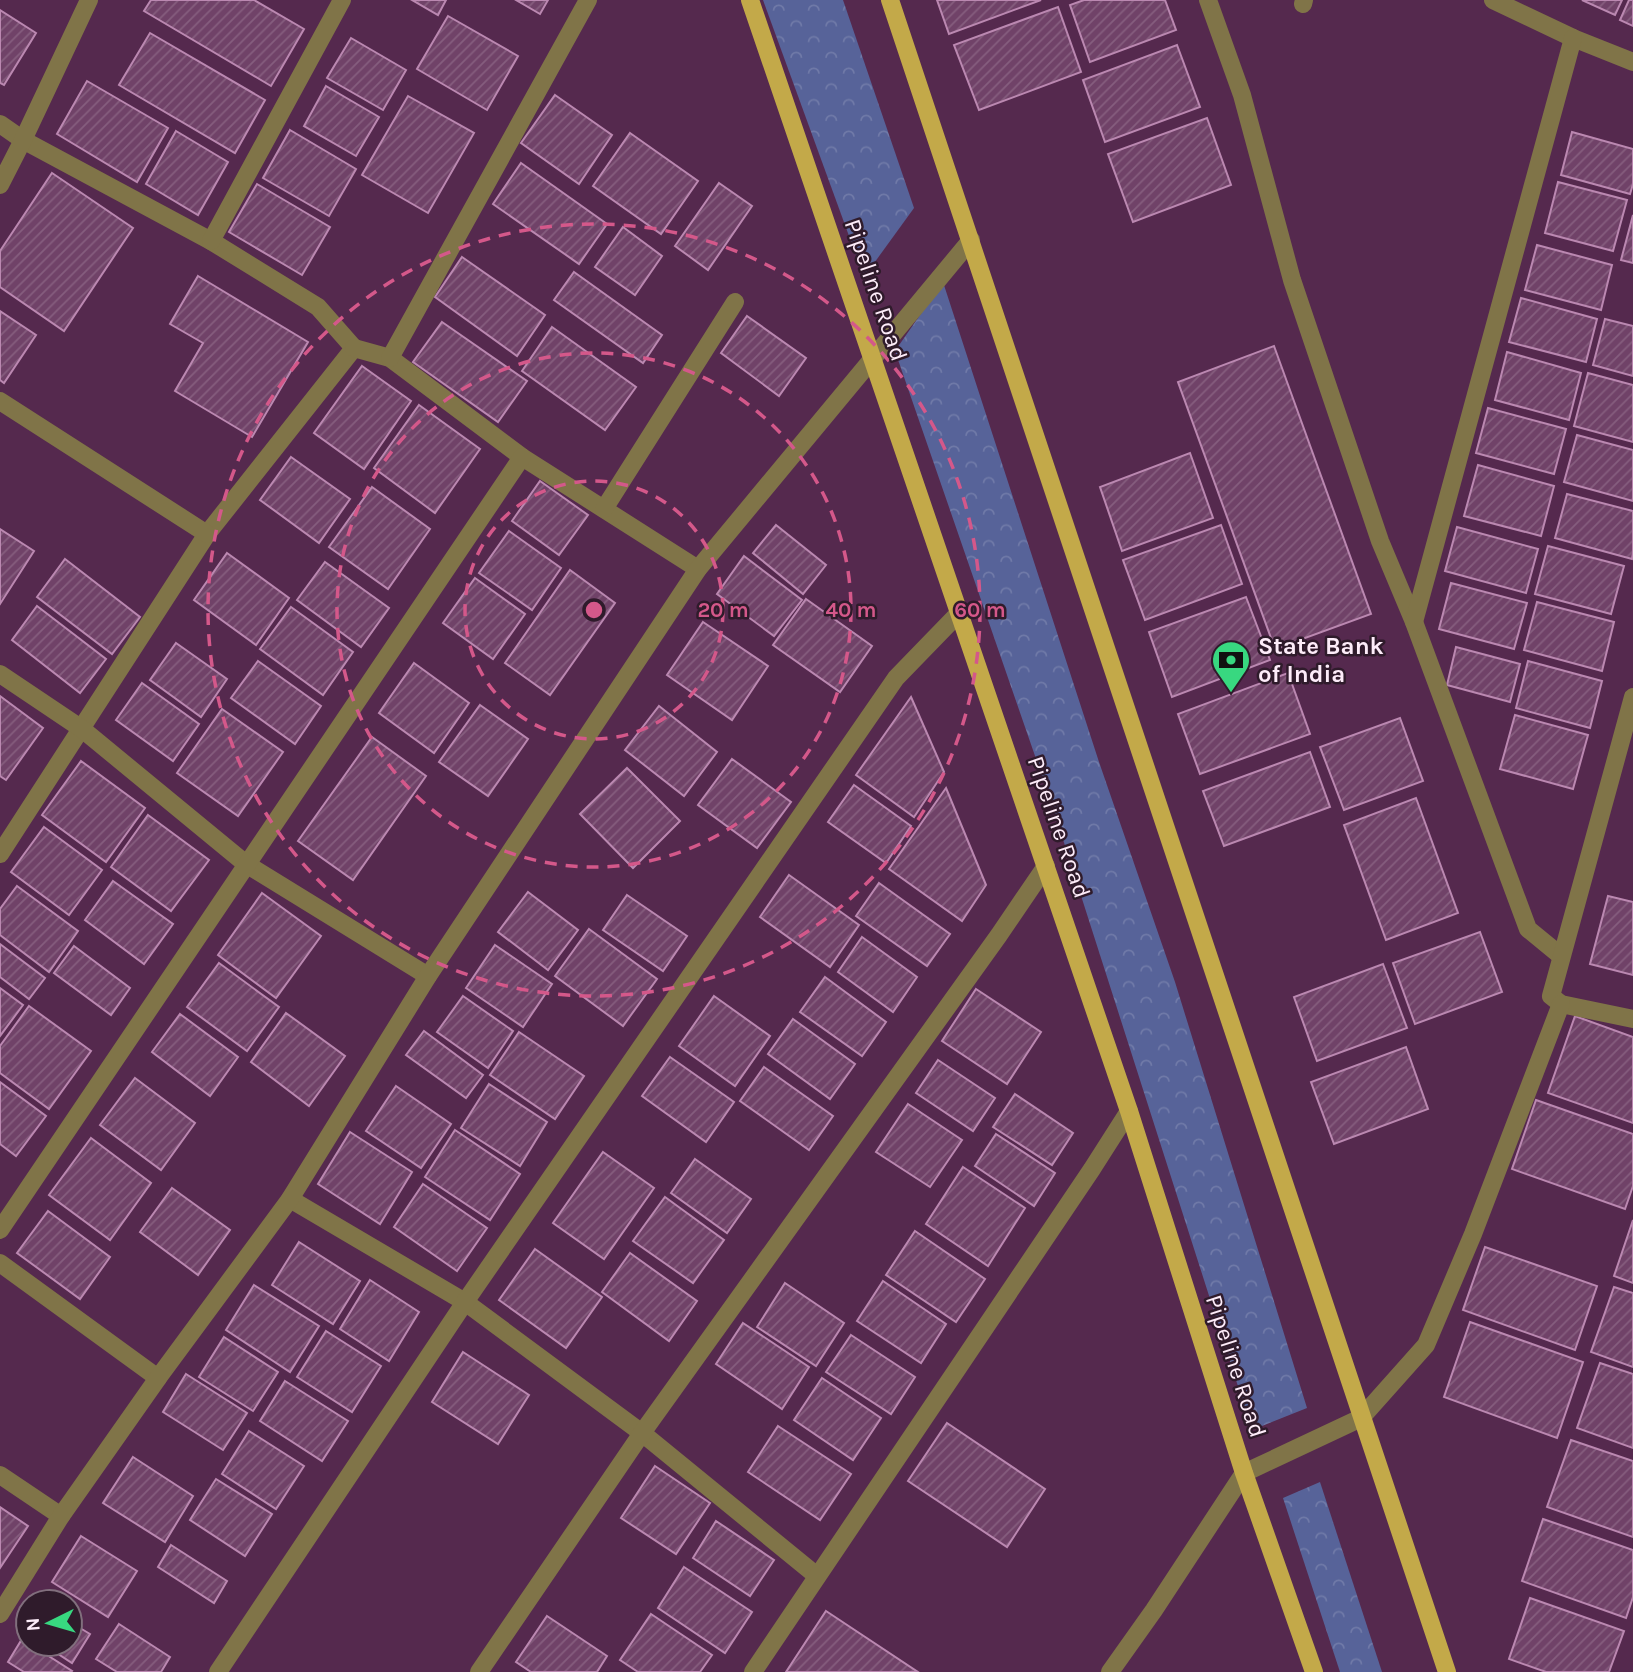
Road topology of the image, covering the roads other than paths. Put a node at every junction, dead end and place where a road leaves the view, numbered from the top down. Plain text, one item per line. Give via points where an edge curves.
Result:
1 (89, 0) edge
2 (342, 0) edge
3 (588, 0) edge
4 (750, 0) edge
5 (890, 0) edge
6 (1208, 0) edge
7 (1493, 0) edge
8 (1573, 38) junction
9 (1633, 62) edge
10 (0, 124) edge
11 (23, 140) junction
12 (0, 185) edge
13 (971, 240) junction
14 (211, 241) junction
15 (736, 302) dead end
16 (354, 348) junction
17 (390, 358) junction
18 (873, 359) junction
19 (0, 401) edge
20 (522, 457) junction
21 (604, 509) junction
22 (206, 534) junction
23 (698, 569) junction
24 (959, 612) junction
25 (1414, 622) junction
26 (0, 674) edge
27 (1633, 697) edge
28 (82, 729) junction
29 (0, 854) edge
30 (246, 864) junction
31 (1046, 866) junction
32 (1561, 956) junction
33 (428, 976) junction
34 (1560, 1004) junction
35 (1633, 1019) edge
36 (1129, 1111) junction
37 (290, 1199) junction
38 (0, 1230) edge
39 (0, 1263) edge
40 (465, 1302) junction
41 (158, 1378) junction
42 (1361, 1418) junction
43 (642, 1433) junction
44 (1244, 1473) junction
45 (0, 1475) edge
46 (61, 1516) junction
47 (817, 1576) junction
48 (0, 1614) edge
49 (218, 1672) edge
50 (479, 1672) edge
51 (753, 1672) edge
52 (1110, 1672) edge
53 (1314, 1672) edge
54 (1447, 1672) edge

1 - 11 street
2 - 14 street
3 - 17 street
4 - 18 main road, Pipeline Road
5 - 13 main road
6 - 25 street via 1242,95 1292,280 1380,541
7 - 8 street
8 - 9 street
8 - 25 street
10 - 11 street
11 - 12 street
11 - 14 street
13 - 18 street
13 - 42 main road
14 - 16 street via 318,307
15 - 21 street
16 - 17 street
16 - 22 street
17 - 20 street
18 - 23 street
18 - 24 main road, Pipeline Road
19 - 22 street
20 - 21 street
20 - 30 street
21 - 23 street
22 - 28 street
23 - 33 street
24 - 31 main road, Pipeline Road
24 - 40 street via 895,678
25 - 32 street via 1528,929
26 - 28 street
27 - 32 street
28 - 29 street
28 - 30 street
30 - 33 street
30 - 38 street
31 - 36 main road, Pipeline Road
31 - 43 street
32 - 34 street via 1550,996
33 - 37 street
34 - 35 street
34 - 42 street via 1426,1345
36 - 44 main road, Pipeline Road
36 - 47 street
37 - 40 street
37 - 41 street
39 - 41 street
40 - 43 street
40 - 49 street
41 - 46 street
42 - 44 street
42 - 54 main road
43 - 47 street
43 - 50 street
44 - 52 street
44 - 53 main road, Pipeline Road
45 - 46 street
46 - 48 street
47 - 51 street

